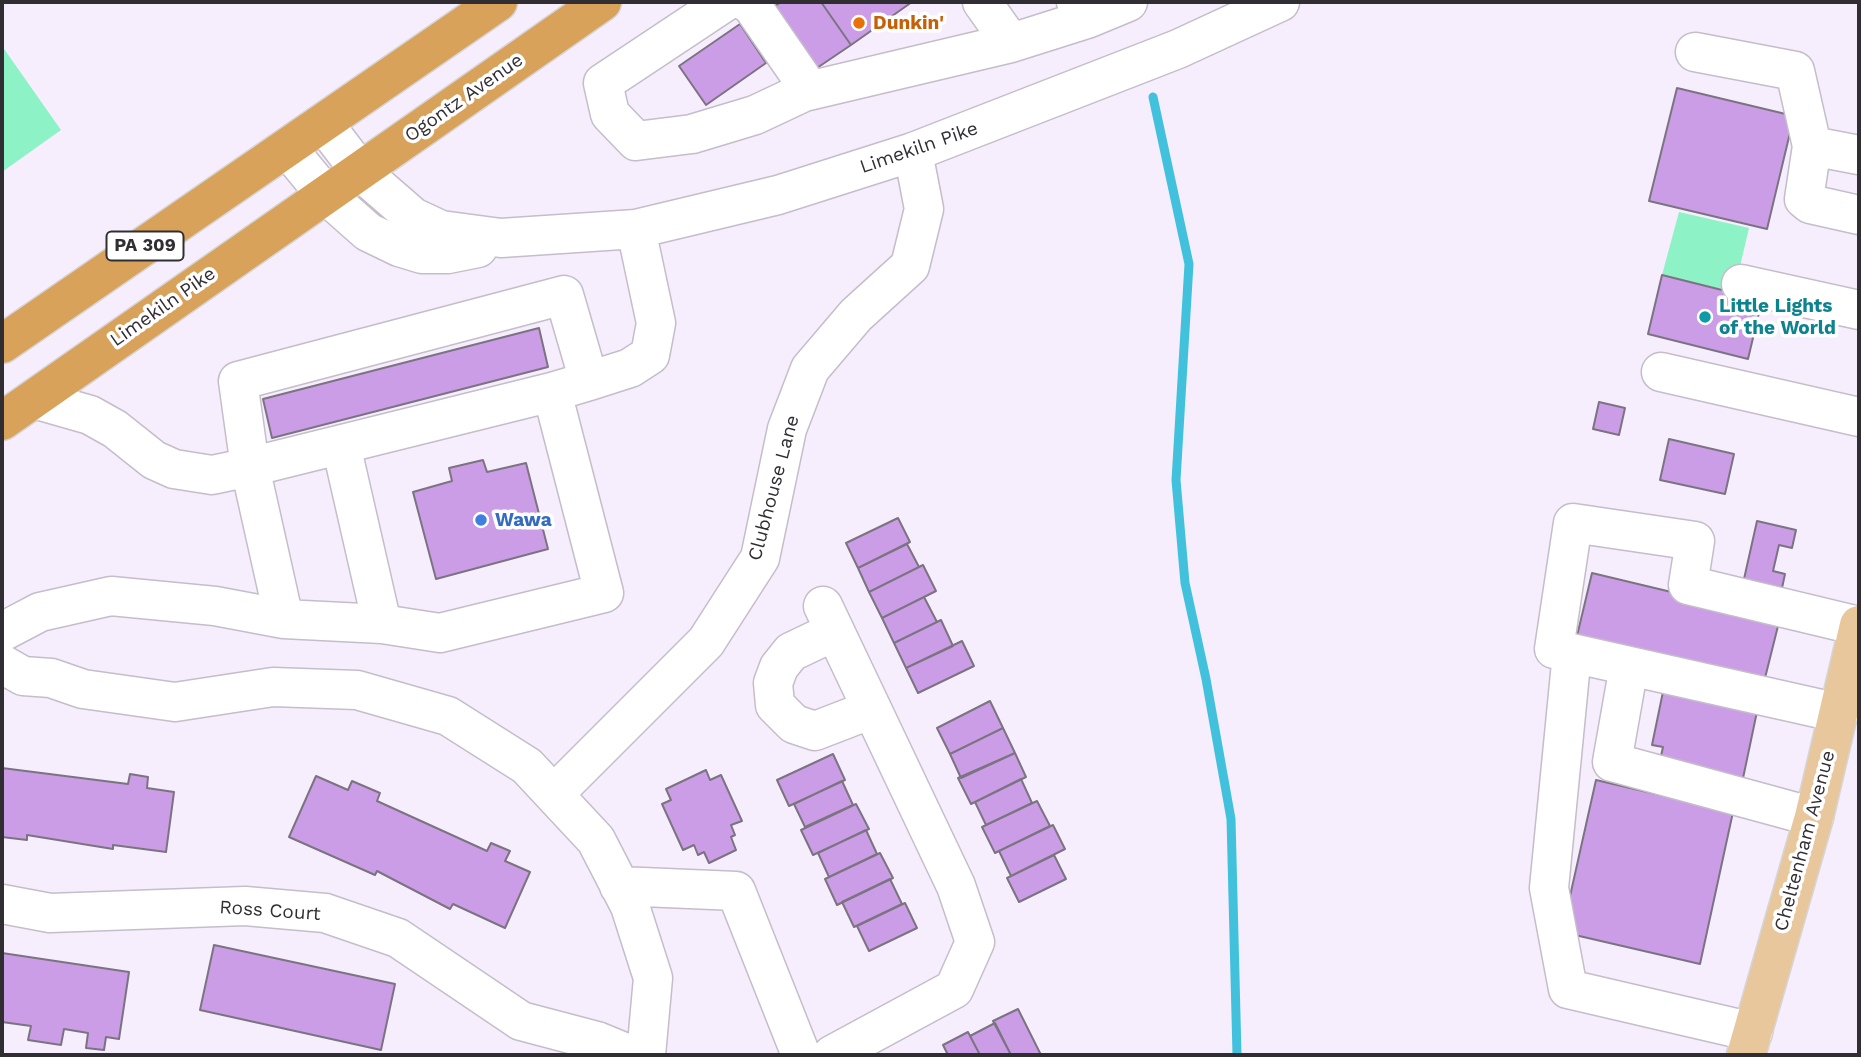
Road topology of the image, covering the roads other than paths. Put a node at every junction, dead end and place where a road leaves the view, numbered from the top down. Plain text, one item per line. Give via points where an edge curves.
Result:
1 (498, 2) edge
2 (602, 2) edge
3 (982, 2) edge
4 (1128, 2) edge
5 (1280, 2) edge
6 (741, 3) edge
7 (1081, 10) edge
8 (1011, 43) junction
9 (1695, 52) dead end
10 (804, 92) junction
11 (324, 124) junction
12 (692, 134) junction
13 (1812, 146) junction
14 (289, 149) junction
15 (913, 152) junction
16 (1859, 155) edge
17 (360, 171) junction
18 (325, 194) junction
19 (1859, 215) edge
20 (636, 229) junction
21 (542, 235) junction
22 (1741, 284) dead end
23 (1859, 310) edge
24 (2, 344) edge
25 (1661, 372) dead end
26 (589, 381) junction
27 (552, 392) junction
28 (34, 398) junction
29 (1859, 417) edge
30 (2, 421) edge
31 (341, 445) junction
32 (250, 467) junction
33 (284, 619) junction
34 (382, 624) junction
35 (1859, 626) edge
36 (2, 632) edge
37 (2, 638) edge
38 (1572, 653) junction
39 (2, 664) edge
40 (1629, 666) junction
41 (51, 678) junction
42 (872, 709) junction
43 (1839, 713) junction
44 (554, 794) junction
45 (1814, 817) junction
46 (620, 886) junction
47 (2, 904) edge
48 (1750, 1044) edge
49 (631, 1055) edge
50 (646, 1055) edge
51 (801, 1055) edge
52 (832, 1055) edge

1 - 11 highway, PA 309
2 - 17 highway, Ogontz Avenue / PA 309
3 - 8 street
4 - 7 street
5 - 15 street, Limekiln Pike via 1178,49
6 - 10 street via 800,77
6 - 12 street via 778,67 775,85 707,113
6 - 12 street via 603,83 610,114 636,141
7 - 8 street
8 - 10 street
9 - 13 street via 1795,71
10 - 12 street via 755,115
11 - 14 highway, PA 309
11 - 17 street, Limekiln Pike
13 - 16 street
13 - 19 street via 1804,199
14 - 18 street, Limekiln Pike
14 - 24 highway, PA 309
15 - 20 street, Limekiln Pike via 778,195
15 - 44 street, Clubhouse Lane via 925,209 910,266 856,315 810,369 787,429 760,558 706,642
17 - 18 highway, Ogontz Avenue / PA 309
17 - 21 street, Limekiln Pike via 413,217 441,230 500,238
18 - 21 street, Limekiln Pike via 368,232 422,254 448,254
18 - 28 highway, Limekiln Pike / PA 309
20 - 21 street, Limekiln Pike
20 - 26 street via 656,323 650,355 630,368
22 - 23 street
25 - 29 street
26 - 27 street
26 - 32 street via 564,295 238,381
27 - 31 street
27 - 34 street via 604,593 440,633
28 - 30 highway, Limekiln Pike / PA 309
28 - 32 street via 90,415 174,469 212,475
31 - 32 street
31 - 34 street
32 - 33 street
33 - 34 street
33 - 36 street via 215,606 111,596 40,612
35 - 38 street via 1688,585 1695,541 1573,523 1554,649
35 - 43 main road, Cheltenham Avenue
37 - 41 street via 36,656
38 - 40 street
38 - 48 street via 1549,888 1568,989
39 - 41 street via 23,676
40 - 43 street
40 - 45 street via 1612,762
41 - 44 street via 83,689 175,702 273,687 357,690 448,716 527,766
42 - 42 street via 829,618 791,652 773,683 775,705 794,724 815,732
42 - 52 street via 956,886 975,942 954,989
43 - 45 main road, Cheltenham Avenue
44 - 46 street via 596,840
45 - 48 main road, Cheltenham Avenue
46 - 50 street via 653,978
46 - 51 street via 736,891
47 - 49 street, Ross Court via 50,913 245,906 326,913 398,938 521,1021

